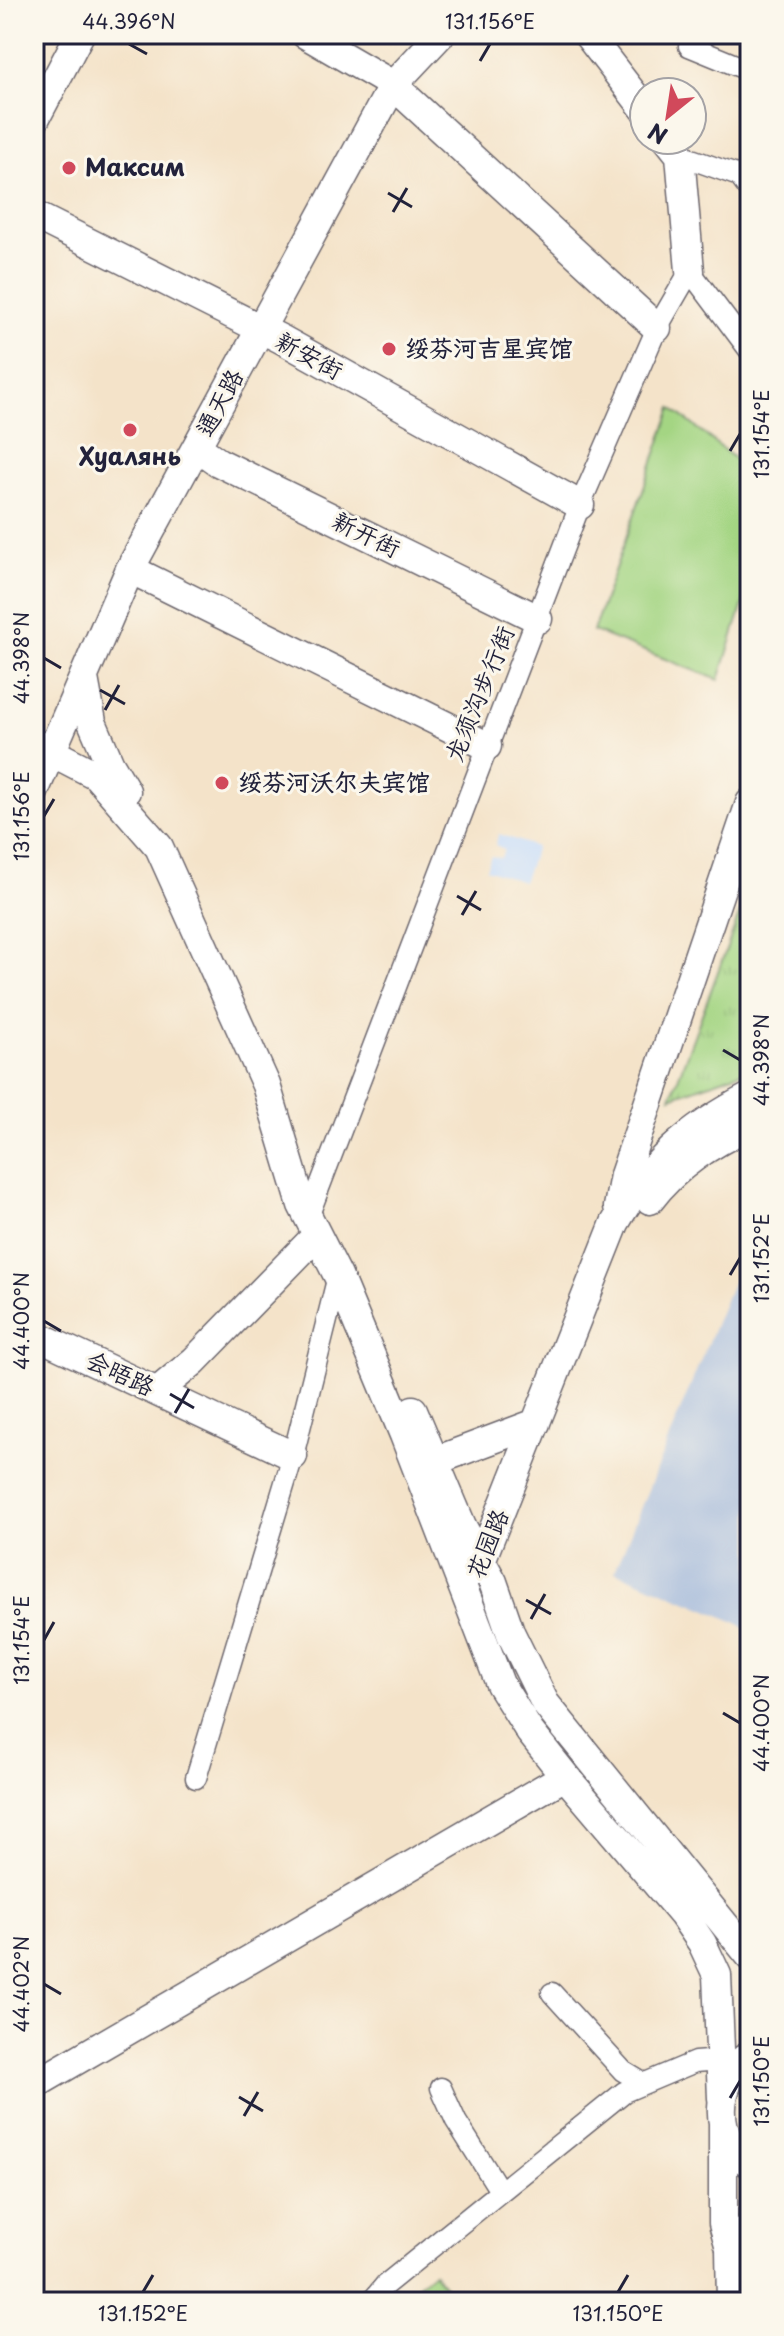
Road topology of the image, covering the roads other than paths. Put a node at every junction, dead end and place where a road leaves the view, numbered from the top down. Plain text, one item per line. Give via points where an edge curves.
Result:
1 (80, 34) edge
2 (305, 34) edge
3 (441, 34) edge
4 (587, 34) edge
5 (689, 46) dead end
6 (750, 71) edge
7 (393, 85) junction
8 (628, 87) edge
9 (34, 121) edge
10 (675, 156) edge
11 (693, 156) edge
12 (750, 191) edge
13 (34, 215) edge
14 (690, 271) junction
15 (657, 328) junction
16 (259, 329) junction
17 (750, 351) edge
18 (197, 447) junction
19 (580, 505) junction
20 (130, 569) junction
21 (538, 619) junction
22 (84, 678) junction
23 (487, 746) junction
24 (44, 747) edge
25 (34, 792) edge
26 (750, 803) edge
27 (159, 847) junction
28 (750, 1097) edge
29 (750, 1125) edge
30 (615, 1223) junction
31 (312, 1226) junction
32 (338, 1276) junction
33 (352, 1311) junction
34 (34, 1334) edge
35 (158, 1391) junction
36 (536, 1423) junction
37 (293, 1456) junction
38 (435, 1461) junction
39 (487, 1571) junction
40 (466, 1598) junction
41 (565, 1776) junction
42 (196, 1778) dead end
43 (750, 1956) edge
44 (552, 1993) dead end
45 (750, 2054) edge
46 (721, 2060) junction
47 (643, 2083) junction
48 (34, 2085) edge
49 (441, 2088) dead end
50 (722, 2111) junction
51 (750, 2164) edge
52 (500, 2191) junction
53 (750, 2226) edge
54 (730, 2248) junction
55 (371, 2302) edge
56 (731, 2302) edge

1 - 9 main road
2 - 7 main road
3 - 7 main road, 通天路
4 - 8 main road
5 - 6 street
7 - 15 main road
7 - 16 main road, 通天路
10 - 14 main road
11 - 12 street via 739,176
13 - 16 main road, 新安街
14 - 15 street, 龙须沟步行街
14 - 17 street
15 - 19 street, 龙须沟步行街
16 - 18 main road, 通天路
16 - 19 main road, 新安街
18 - 20 main road, 通天路
18 - 21 main road, 新开街
19 - 21 street, 龙须沟步行街
20 - 22 main road, 通天路
20 - 23 main road
21 - 23 street, 龙须沟步行街
22 - 24 main road, 通天路
22 - 27 main road via 92,722 104,750
23 - 31 street, 龙须沟步行街
24 - 25 main road, 通天路
24 - 27 main road via 96,775
26 - 30 main road via 624,1175
27 - 31 main road via 266,1085
28 - 30 main road, 花园路 via 713,1116 664,1155
29 - 39 main road, 花园路 via 711,1145 666,1180 639,1216
30 - 36 main road, 花园路
31 - 32 main road
31 - 35 main road via 194,1361
32 - 33 main road
32 - 37 street
33 - 38 main road via 381,1336
33 - 40 main road
34 - 35 main road, 会晤路
35 - 37 main road, 会晤路
36 - 38 main road
36 - 39 main road, 花园路
37 - 42 street
38 - 39 main road
39 - 40 main road, 花园路
39 - 43 main road via 545,1703
40 - 41 main road via 500,1684
41 - 46 main road via 702,1943 717,1975
41 - 48 main road
44 - 47 street via 623,2071
45 - 50 main road via 731,2074
46 - 47 street via 695,2062
46 - 50 main road
47 - 52 street via 624,2092
49 - 52 street
50 - 51 main road via 731,2144
50 - 54 main road via 723,2223
52 - 55 street
53 - 54 main road
54 - 56 main road

